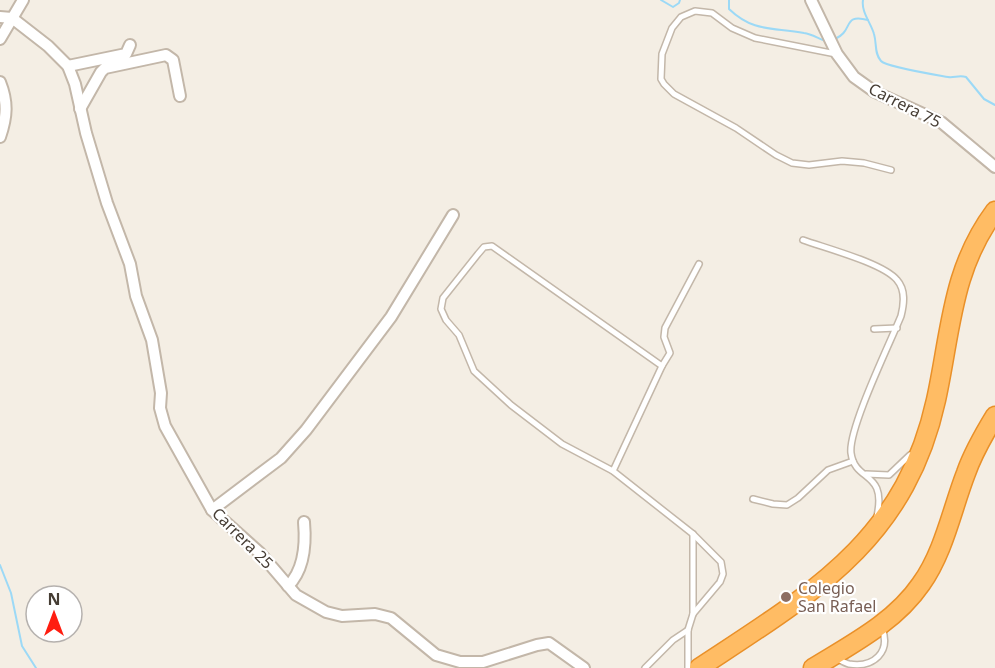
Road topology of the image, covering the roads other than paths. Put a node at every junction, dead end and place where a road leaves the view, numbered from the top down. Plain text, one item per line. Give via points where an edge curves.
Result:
1 (23, 0) edge
2 (811, 0) edge
3 (0, 17) edge
4 (12, 18) junction
5 (0, 39) edge
6 (130, 45) dead end
7 (837, 54) junction
8 (68, 66) junction
9 (0, 82) edge
10 (180, 96) dead end
11 (80, 109) junction
12 (0, 137) edge
13 (995, 167) edge
14 (891, 170) dead end
15 (995, 211) edge
16 (453, 214) dead end
17 (803, 240) dead end
18 (699, 264) dead end
19 (897, 328) junction
20 (874, 329) dead end
21 (662, 366) junction
22 (995, 416) edge
23 (927, 433) junction
24 (853, 461) junction
25 (614, 471) junction
26 (866, 474) junction
27 (753, 499) dead end
28 (212, 510) junction
29 (303, 522) dead end
30 (693, 534) junction
31 (870, 538) junction
32 (288, 585) junction
33 (693, 614) junction
34 (880, 625) junction
35 (688, 630) junction
36 (832, 656) junction
37 (584, 668) edge
38 (645, 668) edge
39 (688, 668) edge
40 (699, 668) edge
41 (813, 668) edge

1 - 4 street
2 - 7 street, Carrera 75
3 - 4 street
4 - 5 street
4 - 8 street
6 - 8 street via 126,54
7 - 13 street, Carrera 75 via 854,77 875,92 941,122
7 - 14 lane via 755,38 712,13 695,11 681,17 672,28 662,54 661,79 674,94 792,163 842,161
8 - 11 street, Carrera 25
9 - 12 street via 6,99 6,121
10 - 11 street via 173,60 166,55 105,68
11 - 28 street, Carrera 25 via 152,340 165,426
15 - 23 highway via 960,278
16 - 28 street via 391,317 306,430 281,458
17 - 19 lane via 879,268 899,281 904,305
18 - 21 lane via 668,320 664,337 670,353
19 - 20 lane
19 - 24 lane via 851,438
21 - 25 lane
21 - 25 lane via 492,246 484,247 443,298 441,309 474,370 510,405 562,444
22 - 34 highway via 967,470 938,552 922,583
23 - 26 lane via 904,463 889,475
23 - 31 highway via 903,491
24 - 26 lane
24 - 27 lane via 828,470 787,505
25 - 30 lane
26 - 31 lane via 880,494
28 - 32 street, Carrera 25 via 260,553
29 - 32 street via 304,550 295,578
30 - 33 lane
30 - 33 lane via 721,562 723,574
31 - 40 highway via 823,583
32 - 37 street, Carrera 25 via 296,595 326,612 391,618 436,655 460,662 483,662 549,643
33 - 35 lane
34 - 36 highway
34 - 36 lane via 885,637 883,651 876,661 850,664
35 - 38 lane
35 - 39 lane
36 - 41 highway

